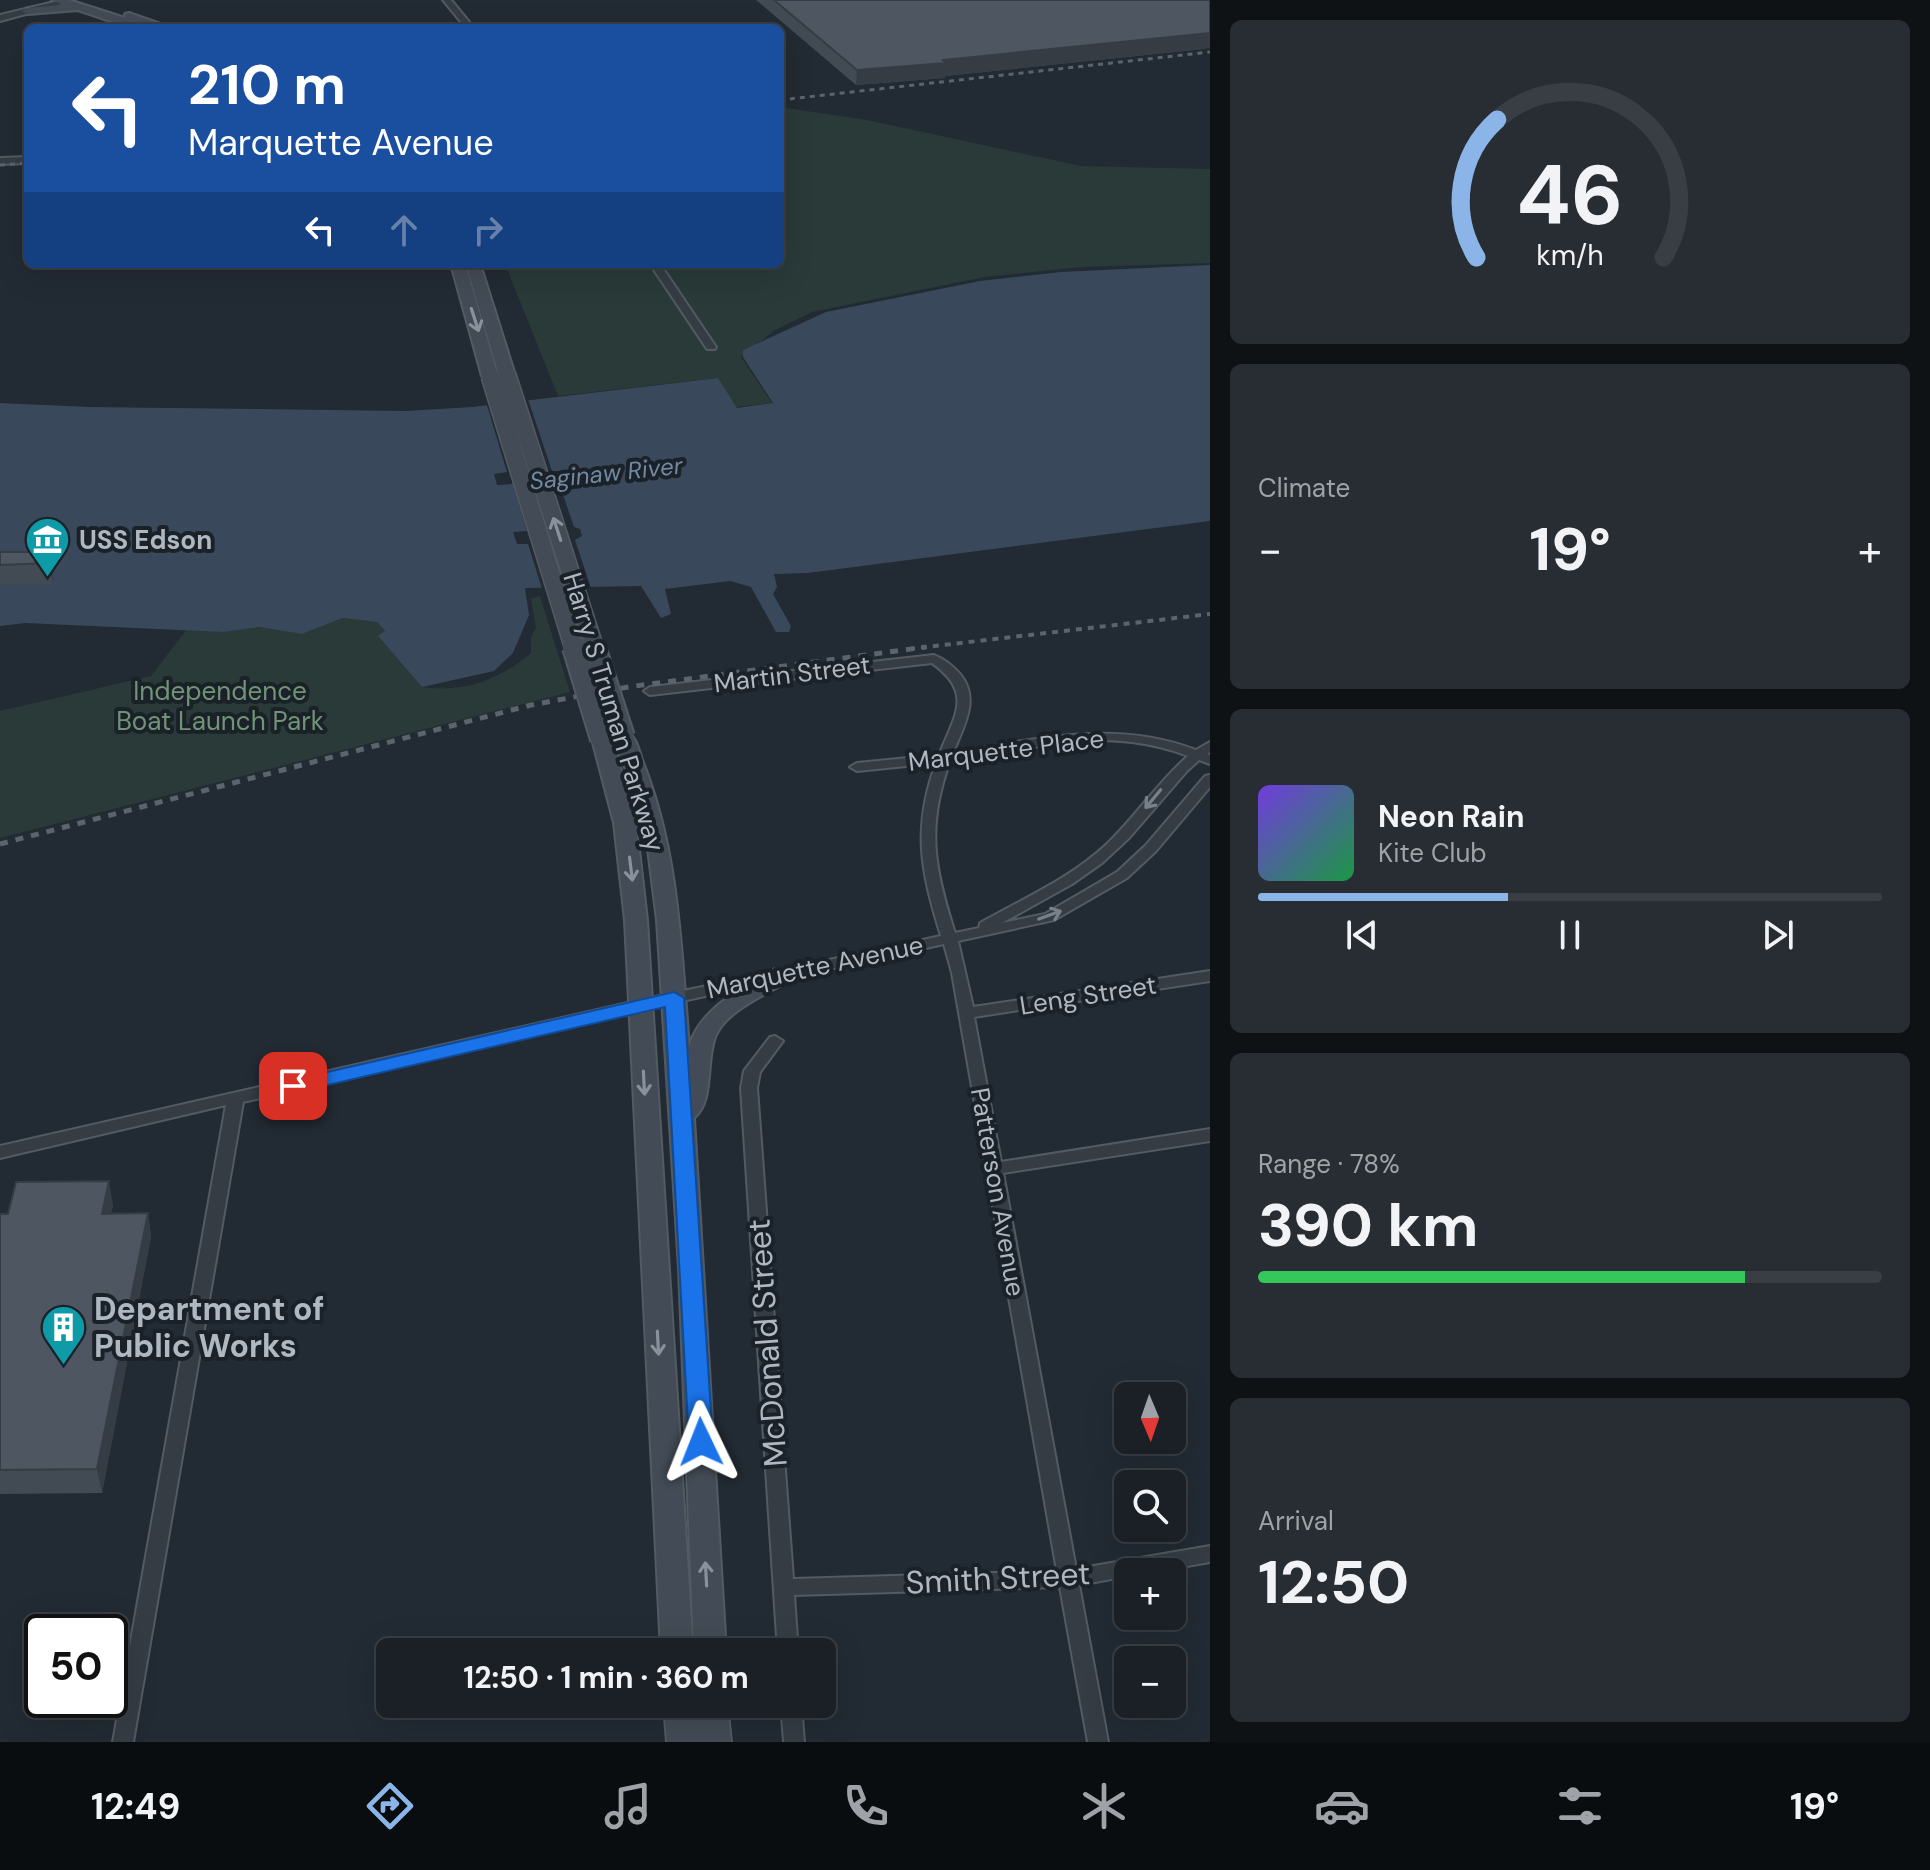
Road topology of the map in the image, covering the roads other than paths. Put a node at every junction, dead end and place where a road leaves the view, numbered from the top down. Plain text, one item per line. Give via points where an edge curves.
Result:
1 (42, 0) edge
2 (447, 0) edge
3 (65, 1) edge
4 (106, 4) edge
5 (25, 5) edge
6 (85, 5) edge
7 (0, 10) edge
8 (0, 18) edge
9 (133, 24) edge
10 (156, 24) edge
11 (467, 24) edge
12 (24, 160) edge
13 (0, 161) edge
14 (459, 268) edge
15 (474, 268) edge
16 (658, 268) edge
17 (711, 347) dead end
18 (498, 376) junction
19 (934, 659) joint
20 (650, 691) dead end
21 (612, 738) junction
22 (1206, 754) edge
23 (944, 758) junction
24 (857, 767) dead end
25 (1210, 779) edge
26 (974, 932) junction
27 (951, 937) junction
28 (783, 974) junction
29 (1210, 976) edge
30 (674, 998) junction
31 (641, 1005) junction
32 (966, 1013) junction
33 (775, 1041) dead end
34 (235, 1100) junction
35 (683, 1128) junction
36 (1210, 1135) edge
37 (0, 1152) edge
38 (994, 1169) junction
39 (1210, 1554) edge
40 (1067, 1579) junction
41 (785, 1587) junction
42 (676, 1638) edge
43 (709, 1638) edge
44 (787, 1638) edge
45 (681, 1718) edge
46 (712, 1718) edge
47 (792, 1718) edge
48 (123, 1742) edge
49 (683, 1742) edge
50 (715, 1742) edge
51 (794, 1742) edge
52 (1098, 1742) edge

1 - 5 street
2 - 11 street
3 - 5 street
3 - 6 main road
4 - 6 main road
4 - 10 main road
5 - 6 main road
5 - 7 street
5 - 8 street
6 - 9 main road
12 - 13 street
14 -> 18 main road, Harry S Truman Parkway
15 - 18 main road, Harry S Truman Parkway
16 - 17 street
18 - 21 main road, Harry S Truman Parkway, bridge
19 - 20 street, Martin Street
19 - 23 street, Patterson Avenue via 949,668 964,699 964,717
21 - 30 main road, Harry S Truman Parkway via 642,785 659,849
21 -> 31 main road, Harry S Truman Parkway via 636,920
22 - 23 street, Marquette Place via 1154,739 1084,735
22 -> 26 street, Marquette Avenue via 1167,782 1094,863
23 - 24 street, Marquette Place
23 - 27 street, Patterson Avenue via 928,814 928,858
26 -> 25 street, Marquette Avenue via 1049,917 1104,888 1151,848
26 - 27 street, Marquette Avenue
27 - 28 street, Marquette Avenue
27 - 32 street, Patterson Avenue
28 - 30 street, Marquette Avenue
28 - 35 main road via 723,1011 706,1030
29 - 32 street, Leng Street
30 - 31 street, Marquette Avenue
30 - 35 main road, Harry S Truman Parkway
31 - 34 street, Marquette Avenue
31 -> 42 main road, Harry S Truman Parkway
32 - 38 street, Patterson Avenue
33 - 41 street, McDonald Street via 752,1071 749,1088
34 - 37 street, Marquette Avenue
34 - 48 street
43 -> 35 main road, Harry S Truman Parkway
36 - 38 street
38 - 40 street, Patterson Avenue
39 - 40 street, Smith Street
40 - 41 street, Smith Street
40 - 52 street, Patterson Avenue
41 - 44 street, McDonald Street
45 - 49 main road
46 - 50 main road
47 - 51 street

